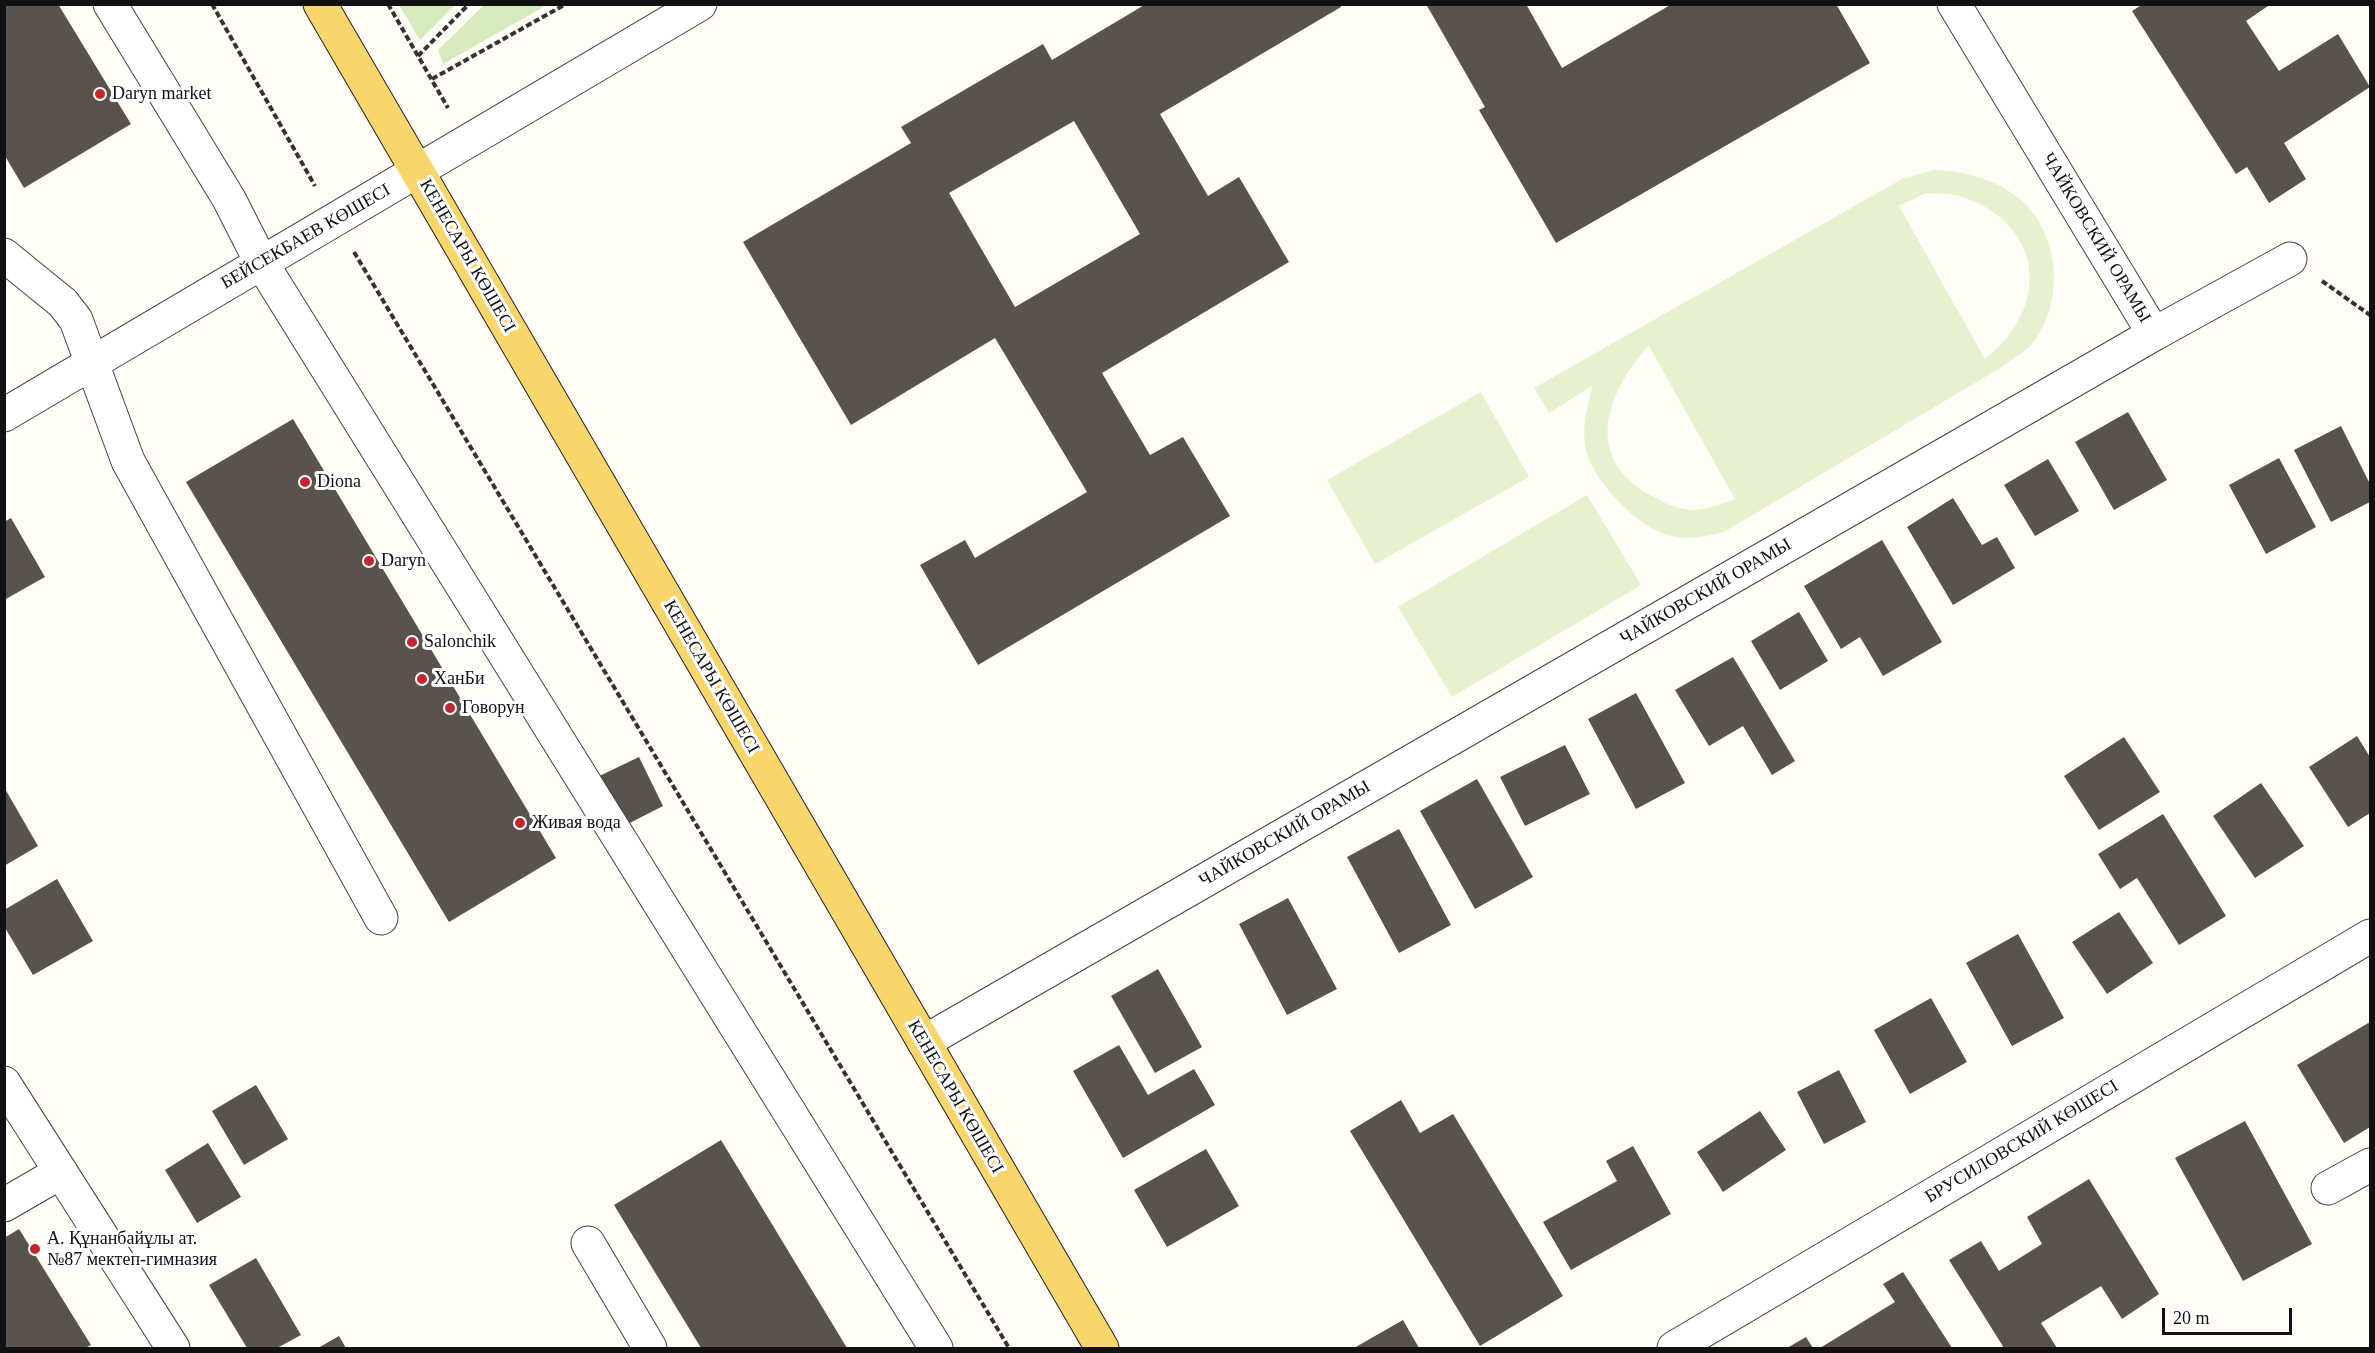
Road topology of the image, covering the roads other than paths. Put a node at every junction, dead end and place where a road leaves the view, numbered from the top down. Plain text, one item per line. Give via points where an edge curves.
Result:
1 (110, 4) edge
2 (320, 4) edge
3 (700, 4) edge
4 (1954, 4) edge
5 (417, 172) junction
6 (4, 255) edge
7 (2290, 260) road end
8 (261, 262) junction
9 (2154, 334) junction
10 (93, 362) junction
11 (4, 415) edge
12 (381, 918) dead end
13 (2370, 936) edge
14 (924, 1042) junction
15 (4, 1083) edge
16 (2370, 1165) edge
17 (61, 1172) junction
18 (2328, 1188) dead end
19 (4, 1205) edge
20 (588, 1243) dead end
21 (1694, 1343) edge
22 (173, 1348) edge
23 (650, 1348) edge
24 (936, 1348) edge
25 (1102, 1348) edge

1 - 8 street via 229,199
2 - 5 main road, КЕНЕСАРЫ КӨШЕСІ
3 - 5 street, БЕЙСЕКБАЕВ КӨШЕСІ
4 - 9 street, ЧАЙКОВСКИЙ ОРАМЫ
5 - 8 street, БЕЙСЕКБАЕВ КӨШЕСІ
5 - 14 main road, КЕНЕСАРЫ КӨШЕСІ
6 - 10 street via 63,303 76,320
7 - 9 street
8 - 10 street, БЕЙСЕКБАЕВ КӨШЕСІ
8 - 24 street
9 - 14 street, ЧАЙКОВСКИЙ ОРАМЫ
10 - 11 street, БЕЙСЕКБАЕВ КӨШЕСІ
10 - 12 street via 128,461
13 - 21 street, БРУСИЛОВСКИЙ КӨШЕСІ
14 - 25 main road, КЕНЕСАРЫ КӨШЕСІ
15 - 17 street
16 - 18 street
17 - 19 street
17 - 22 street
20 - 23 street

